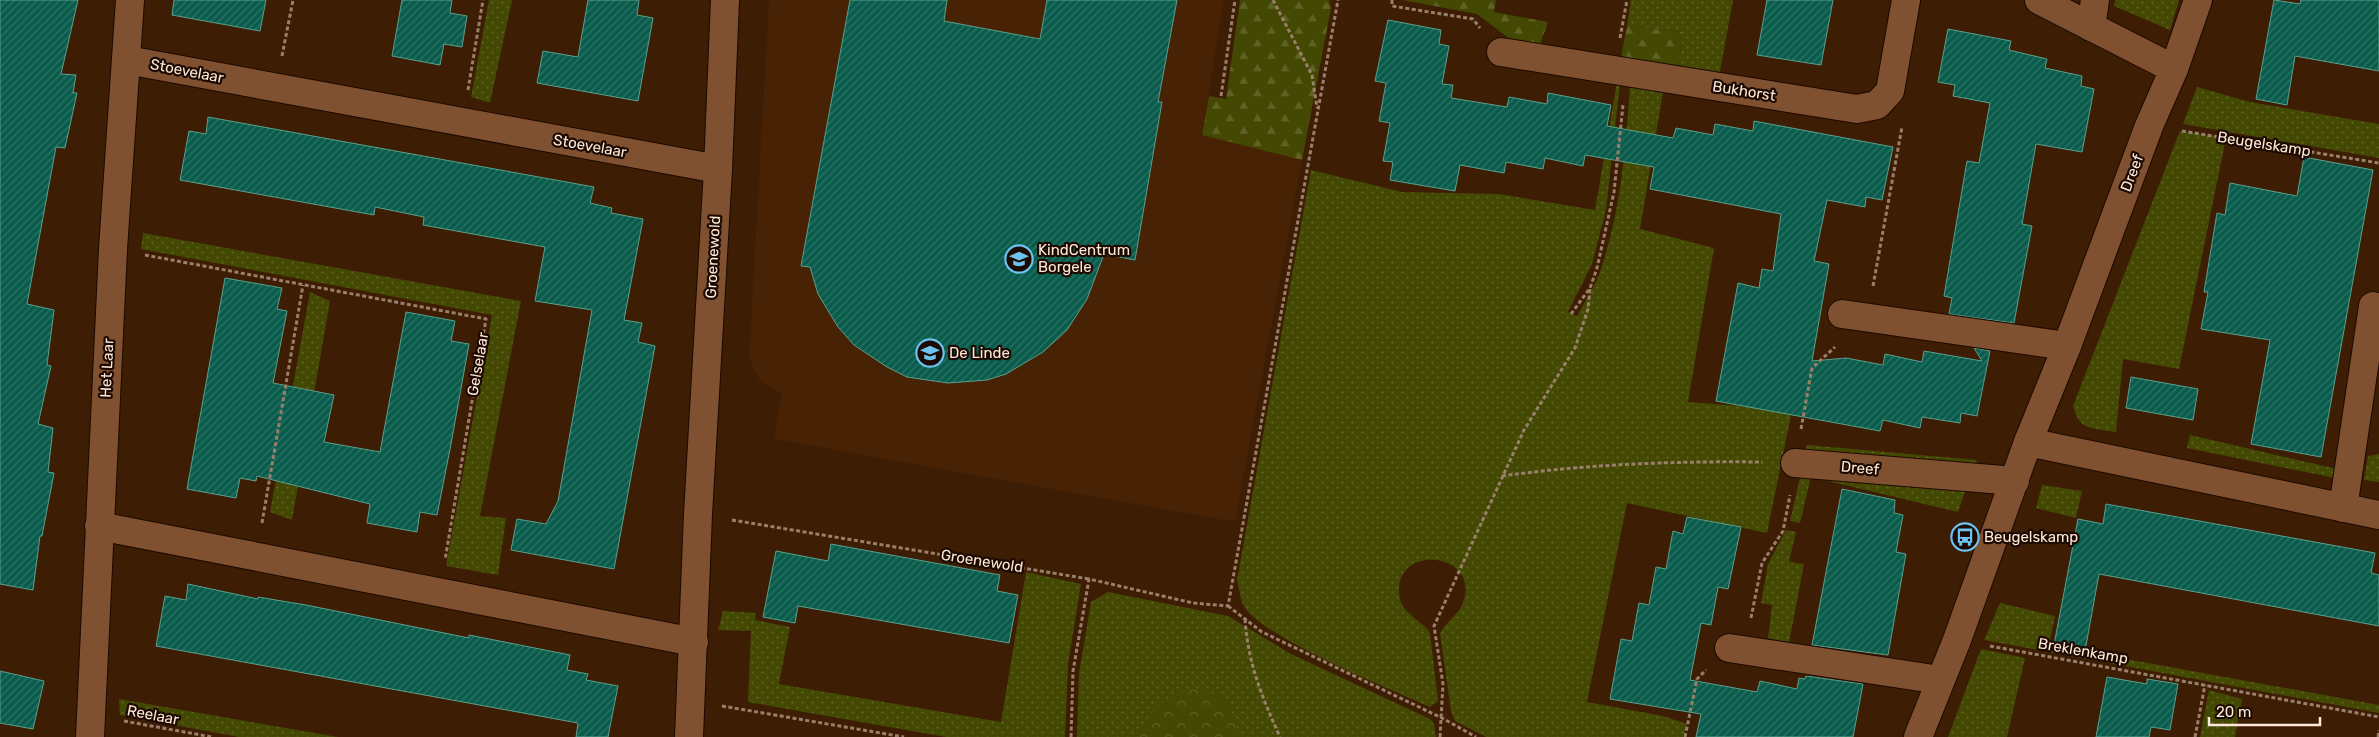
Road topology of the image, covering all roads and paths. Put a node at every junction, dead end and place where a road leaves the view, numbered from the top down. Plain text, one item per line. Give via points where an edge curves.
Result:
1 (130, 0) edge
2 (293, 0) edge
3 (483, 0) edge
4 (725, 0) edge
5 (1235, 0) edge
6 (1273, 0) edge
7 (1338, 0) edge
8 (1392, 0) edge
9 (1906, 0) edge
10 (2040, 0) edge
11 (2095, 0) edge
12 (2198, 0) edge
13 (2091, 27) junction
14 (1501, 52) joint
15 (127, 60) junction
16 (2174, 70) junction
17 (1628, 72) junction
18 (276, 88) junction
19 (1890, 91) junction
20 (1221, 96) dead end
21 (1317, 114) junction
22 (462, 122) junction
23 (2149, 126) junction
24 (2379, 163) edge
25 (718, 170) junction
26 (113, 249) junction
27 (303, 285) junction
28 (1590, 288) junction
29 (2372, 306) dead end
30 (1571, 314) dead end
31 (1855, 316) junction
32 (2067, 346) junction
33 (2028, 442) junction
34 (1795, 463) junction
35 (1502, 476) junction
36 (2015, 481) junction
37 (2343, 508) junction
38 (698, 514) junction
39 (2379, 515) edge
40 (99, 526) junction
41 (256, 556) junction
42 (1089, 579) junction
43 (439, 592) junction
44 (1228, 606) junction
45 (1245, 619) junction
46 (1957, 640) junction
47 (694, 642) junction
48 (1729, 648) junction
49 (1940, 680) junction
50 (2204, 685) junction
51 (692, 701) junction
52 (2379, 717) edge
53 (1442, 718) junction
54 (90, 726) edge
55 (2379, 730) edge
56 (212, 737) edge
57 (689, 737) edge
58 (904, 737) edge
59 (1071, 737) edge
60 (1280, 737) edge
61 (1440, 737) edge
62 (1476, 737) edge
63 (1685, 737) edge
64 (1918, 737) edge
65 (2196, 737) edge
66 (2378, 737) edge

1 - 15 street, Het Laar
2 - 18 path
3 - 22 path
4 - 25 street, Groenewold
5 - 20 path
6 - 21 path via 1312,75
7 - 21 path
8 - 14 path via 1392,6 1473,19
9 - 19 street
10 - 13 street
11 - 13 street
12 - 16 street, Dreef
13 - 16 street
14 - 17 street, Bukhorst
15 - 18 street, Stoevelaar
15 - 26 street, Het Laar
16 - 23 street, Dreef
17 - 19 street, Bukhorst via 1857,109 1877,105
17 - 28 path via 1614,192
18 - 22 street, Stoevelaar
19 - 31 path via 1902,127
21 - 44 path
22 - 25 street, Stoevelaar
23 - 24 path, Beugelskamp
23 - 32 street, Dreef
25 - 38 street, Groenewold
26 - 27 path, Gelselaar
26 - 40 street, Het Laar
27 - 41 path
27 - 43 path, Gelselaar via 486,319
28 - 30 path
28 - 35 path via 1588,309 1574,348 1524,430
29 - 37 street
31 - 32 street
31 - 34 path via 1812,368
32 - 33 street, Dreef
33 - 36 street, Dreef
33 - 37 street
34 - 35 path via 1700,461 1544,470
34 - 36 street, Dreef
34 - 48 path via 1783,531 1762,563 1751,618
35 - 53 path via 1434,626 1443,684
36 - 46 street, Dreef
37 - 39 street
38 - 42 path, Groenewold
38 - 47 street, Groenewold
40 - 41 street
40 - 54 street, Het Laar
41 - 43 street
42 - 44 path, Groenewold via 1193,603
42 - 59 path via 1073,671
43 - 47 street
44 - 45 path
45 - 53 path via 1262,632
45 - 60 path via 1247,647 1261,693
46 - 49 street, Dreef
46 - 50 path, Breklenkamp
47 - 51 street, Groenewold
48 - 49 street
48 - 63 path via 1696,679
49 - 64 street, Dreef
50 - 52 path, Breklenkamp
50 - 65 path
51 - 57 street, Groenewold
51 - 58 path
53 - 61 path
53 - 62 path
54 - 56 path, Reelaar
55 - 66 path

